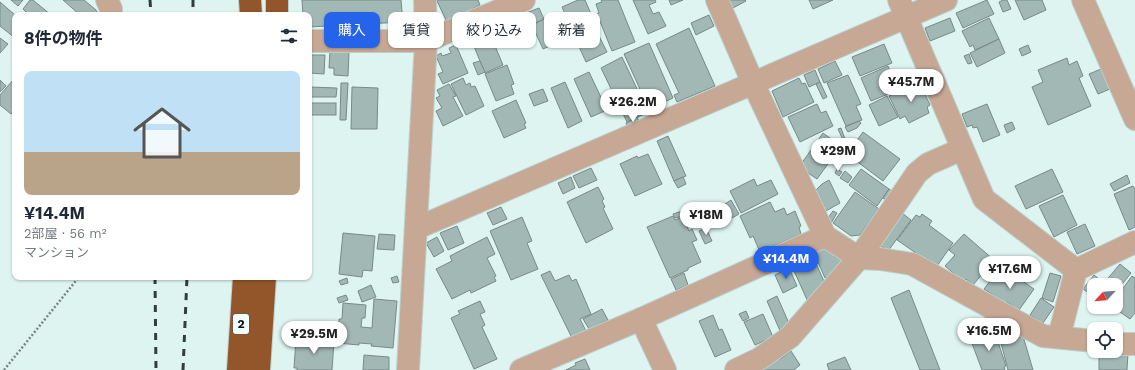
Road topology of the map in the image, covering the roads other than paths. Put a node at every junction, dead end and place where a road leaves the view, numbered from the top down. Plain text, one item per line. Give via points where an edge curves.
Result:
1 (107, 0) edge
2 (250, 0) edge
3 (277, 0) edge
4 (425, 0) edge
5 (524, 0) edge
6 (717, 0) edge
7 (946, 0) edge
8 (1083, 0) edge
9 (902, 9) edge
10 (111, 12) edge
11 (251, 12) edge
12 (277, 12) edge
13 (425, 12) edge
14 (444, 33) edge
15 (312, 41) edge
16 (388, 41) edge
17 (426, 48) edge
18 (753, 83) junction
19 (1135, 119) edge
20 (962, 149) junction
21 (417, 228) junction
22 (825, 236) junction
23 (1135, 242) edge
24 (859, 258) junction
25 (1076, 270) junction
26 (244, 280) edge
27 (264, 280) edge
28 (641, 319) junction
29 (1060, 337) junction
30 (1087, 340) edge
31 (1123, 344) edge
32 (1135, 344) edge
33 (238, 370) edge
34 (259, 370) edge
35 (408, 370) edge
36 (521, 370) edge
37 (665, 370) edge
38 (736, 370) edge

1 - 10 street
2 - 11 highway
3 - 12 highway
4 - 13 street
5 - 14 street
6 - 18 street
7 - 9 street
8 - 19 street
9 - 18 street
9 - 20 street
15 - 16 street
17 - 21 street
18 - 21 street
18 - 22 street
20 - 24 street via 928,164 917,173
20 - 25 street via 984,199
21 - 35 street
22 - 24 street
22 - 28 street
23 - 25 street
24 - 29 street via 912,264 1042,336
24 - 38 street via 790,338
25 - 29 street
26 - 33 highway, 2
27 - 34 highway, 2
28 - 36 street
28 - 37 street
29 - 30 street
31 - 32 street

